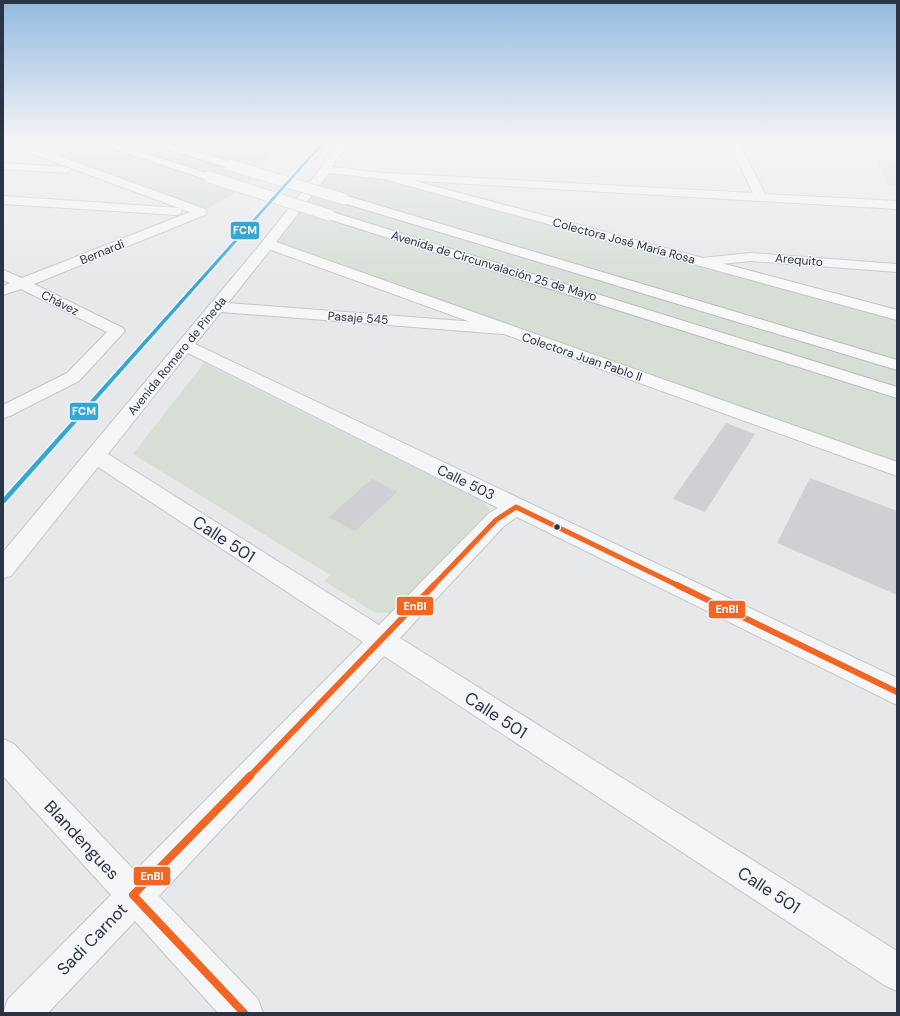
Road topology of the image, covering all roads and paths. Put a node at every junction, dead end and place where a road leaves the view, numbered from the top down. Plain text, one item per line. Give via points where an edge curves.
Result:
1 (134, 187) edge
2 (242, 187) edge
3 (305, 187) edge
4 (312, 187) edge
5 (427, 187) edge
6 (589, 187) edge
7 (756, 187) edge
8 (761, 197) junction
9 (3, 200) edge
10 (897, 205) edge
11 (201, 212) junction
12 (268, 244) junction
13 (701, 262) junction
14 (897, 268) edge
15 (3, 274) edge
16 (22, 284) junction
17 (3, 291) edge
18 (579, 293) junction
19 (215, 308) junction
20 (897, 315) edge
21 (770, 327) junction
22 (502, 329) junction
23 (186, 346) junction
24 (897, 358) edge
25 (897, 365) edge
26 (897, 393) edge
27 (897, 407) edge
28 (3, 412) edge
29 (96, 456) junction
30 (897, 469) edge
31 (516, 507) junction
32 (3, 568) edge
33 (381, 642) junction
34 (897, 692) edge
35 (3, 754) edge
36 (133, 895) junction
37 (897, 972) edge
38 (22, 1013) edge
39 (244, 1013) edge

1 - 11 street
2 - 18 main road, Avenida de Circunvalación 25 de Mayo, bridge
3 - 21 main road, Avenida de Circunvalación 25 de Mayo, bridge
4 - 12 main road, Avenida Romero de Pineda
5 - 13 main road, Colectora José María Rosa
6 - 8 street
7 - 8 street
8 - 10 street
9 - 11 street
11 - 16 street, Bernardi
12 - 19 street, Avenida Romero de Pineda
12 - 22 main road, Colectora Juan Pablo II
13 - 14 street, Arequito via 751,256
13 - 20 main road, Colectora José María Rosa
15 - 16 street, Chávez
16 - 17 street, Bernardi
16 - 28 street, Chávez via 117,331 73,376
18 - 26 main road, Avenida de Circunvalación 25 de Mayo
18 - 27 main road
19 - 22 street, Pasaje 545
19 - 23 street, Avenida Romero de Pineda
21 - 24 main road
21 - 25 main road, Avenida de Circunvalación 25 de Mayo
22 - 30 main road, Colectora Juan Pablo II
23 - 29 street, Avenida Romero de Pineda
23 - 31 street, Calle 503
29 - 32 street, Avenida Romero de Pineda
29 - 33 street, Calle 501
31 - 33 street, Sadi Carnot via 496,520
31 - 34 street, Calle 503
33 - 36 street, Sadi Carnot
33 - 37 street, Calle 501
35 - 36 street, Blandengues
36 - 38 street, Sadi Carnot
36 - 39 street, Blandengues

